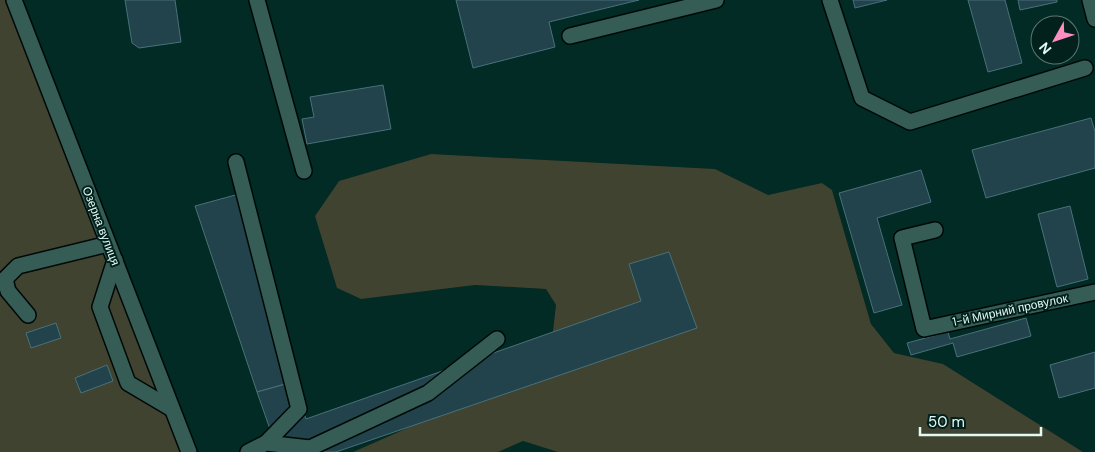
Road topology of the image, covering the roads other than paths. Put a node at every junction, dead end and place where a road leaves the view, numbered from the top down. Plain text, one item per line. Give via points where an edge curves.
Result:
1 (14, 0) edge
2 (257, 0) edge
3 (716, 0) edge
4 (830, 0) edge
5 (1090, 0) edge
6 (1095, 19) edge
7 (570, 36) dead end
8 (1086, 68) dead end
9 (236, 162) dead end
10 (304, 171) dead end
11 (936, 230) dead end
12 (108, 244) junction
13 (114, 260) junction
14 (1095, 292) edge
15 (28, 315) dead end
16 (497, 339) dead end
17 (172, 409) junction
18 (266, 444) junction
19 (189, 452) edge
20 (248, 452) edge

1 - 12 street, Озерна вулиця
2 - 10 street
3 - 7 street
4 - 8 street via 862,98 910,122
5 - 6 street
9 - 18 street via 300,409
11 - 14 street, 1-й Мирний провулок via 902,238 924,329
12 - 13 street, Озерна вулиця
12 - 15 street via 18,266 5,279 8,291
13 - 17 street, Озерна вулиця
13 - 17 street via 100,307 128,383
16 - 18 street via 428,393 310,448
17 - 19 street, Озерна вулиця
18 - 20 street

